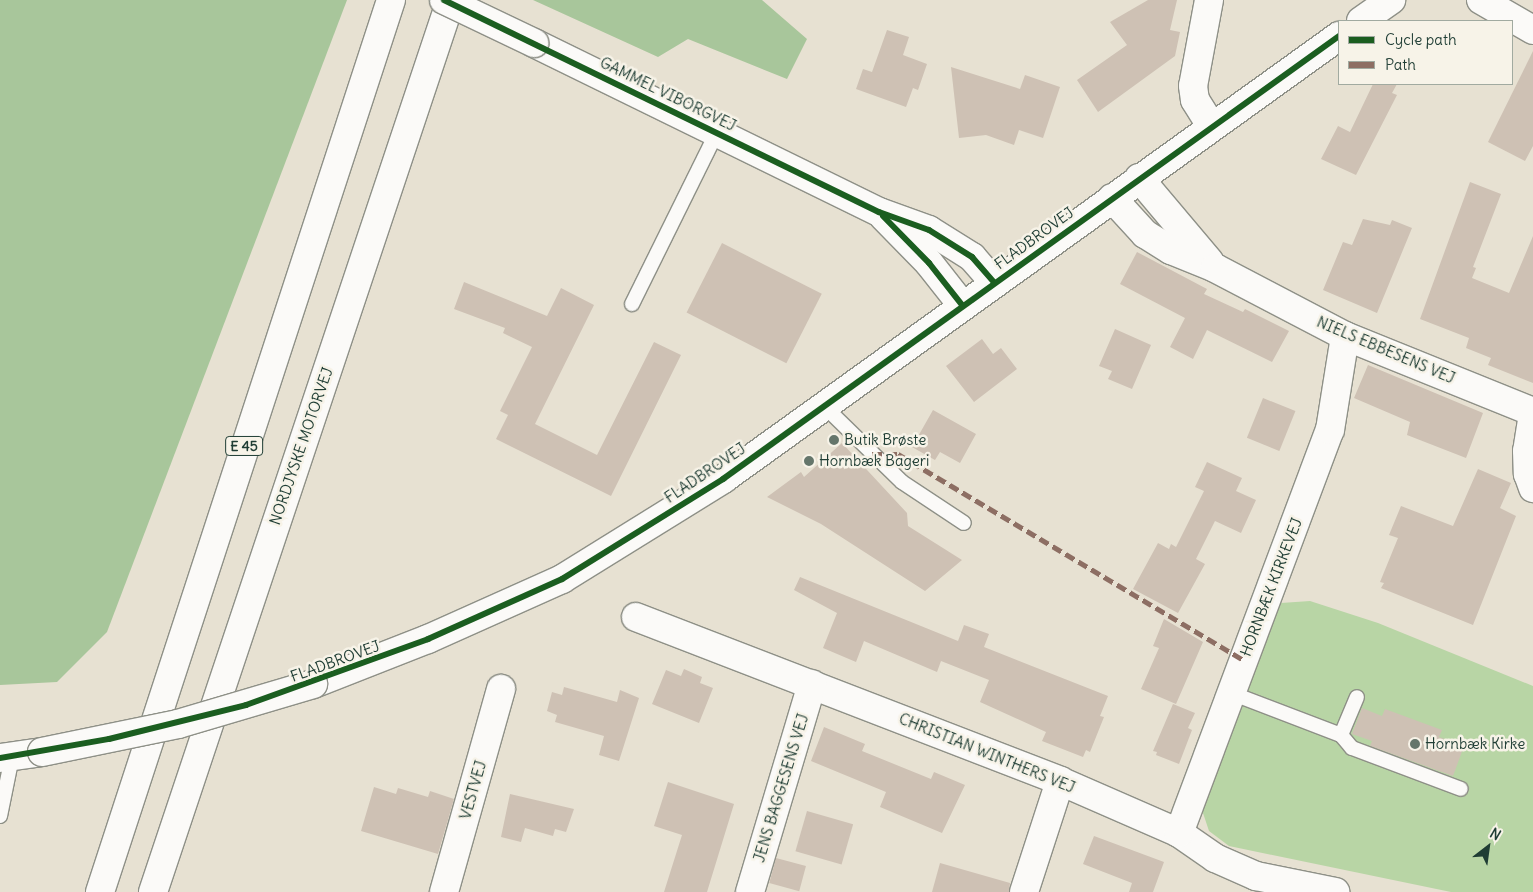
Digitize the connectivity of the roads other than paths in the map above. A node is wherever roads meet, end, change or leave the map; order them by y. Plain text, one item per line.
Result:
1 (392, 0) edge
2 (444, 0) edge
3 (453, 0) edge
4 (1209, 0) edge
5 (1391, 0) edge
6 (1481, 0) edge
7 (1362, 20) edge
8 (1533, 30) edge
9 (1338, 37) edge
10 (1211, 126) junction
11 (717, 132) junction
12 (1139, 178) junction
13 (1112, 198) junction
14 (879, 212) junction
15 (1215, 268) junction
16 (994, 282) junction
17 (632, 304) dead end
18 (962, 305) junction
19 (1346, 336) junction
20 (823, 405) junction
21 (1533, 413) edge
22 (1533, 488) edge
23 (964, 522) dead end
24 (636, 617) dead end
25 (812, 684) junction
26 (501, 689) dead end
27 (1232, 693) junction
28 (1357, 697) dead end
29 (1341, 735) junction
30 (6, 757) edge
31 (1060, 782) junction
32 (1461, 789) dead end
33 (0, 816) edge
34 (1179, 833) junction
35 (100, 892) edge
36 (153, 892) edge
37 (444, 892) edge
38 (750, 892) edge
39 (1024, 892) edge
40 (1335, 892) edge

1 - 35 main road, E 45
2 - 11 main road, GAMMEL VIBORGVEJ, bridge
3 - 36 main road, NORDJYSKE MOTORVEJ
4 - 10 main road
5 - 7 main road
6 - 8 main road
9 - 10 main road, FLADBROVEJ
10 - 12 main road, FLADBROVEJ
11 - 14 main road, GAMMEL VIBORGVEJ
11 - 17 lane
12 - 13 main road, FLADBROVEJ
12 - 15 main road, NIELS EBBESENS VEJ
13 - 15 main road, NIELS EBBESENS VEJ
13 - 16 main road, FLADBROVEJ
14 - 16 main road, GAMMEL VIBORGVEJ
14 - 18 main road, GAMMEL VIBORGVEJ
15 - 19 main road, NIELS EBBESENS VEJ
16 - 18 main road, FLADBROVEJ
18 - 20 main road, FLADBROVEJ
19 - 21 main road, NIELS EBBESENS VEJ
19 - 27 main road, HORNBÆK KIRKEVEJ
20 - 23 lane
20 - 30 main road, FLADBROVEJ, bridge
21 - 22 main road
24 - 25 main road, CHRISTIAN WINTHERS VEJ
25 - 31 main road, CHRISTIAN WINTHERS VEJ
25 - 38 main road, JENS BAGGESENS VEJ
26 - 37 main road, VESTVEJ
27 - 29 lane
27 - 34 main road, HORNBÆK KIRKEVEJ
28 - 29 lane
29 - 32 lane
30 - 33 lane
31 - 34 main road, CHRISTIAN WINTHERS VEJ
31 - 39 main road
34 - 40 main road, CHRISTIAN WINTHERS VEJ

